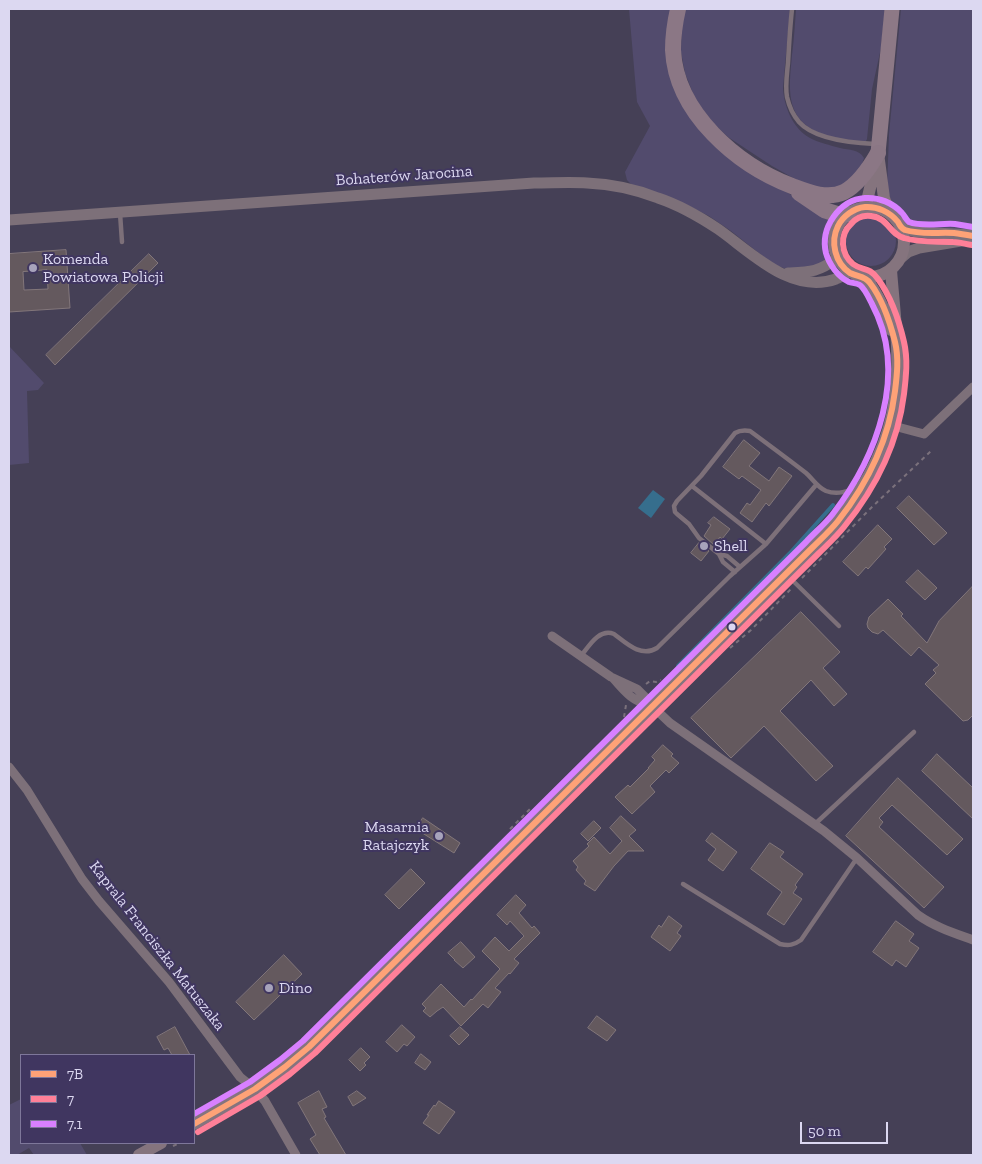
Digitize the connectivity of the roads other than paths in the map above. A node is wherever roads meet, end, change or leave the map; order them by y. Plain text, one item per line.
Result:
1 (678, 9) edge
2 (792, 9) edge
3 (892, 9) edge
4 (879, 148) junction
5 (785, 183) junction
6 (864, 207) junction
7 (120, 213) junction
8 (848, 214) junction
9 (890, 214) junction
10 (9, 220) edge
11 (901, 228) junction
12 (973, 237) edge
13 (122, 242) dead end
14 (837, 258) junction
15 (901, 258) junction
16 (891, 270) junction
17 (850, 272) junction
18 (779, 273) junction
19 (865, 278) junction
20 (896, 344) junction
21 (973, 387) edge
22 (890, 425) junction
23 (868, 478) junction
24 (816, 485) junction
25 (692, 486) junction
26 (766, 544) junction
27 (719, 554) junction
28 (740, 567) junction
29 (735, 572) junction
30 (786, 574) junction
31 (840, 626) dead end
32 (552, 636) dead end
33 (581, 656) junction
34 (652, 706) junction
35 (914, 732) dead end
36 (9, 767) edge
37 (815, 824) junction
38 (857, 858) junction
39 (683, 884) dead end
40 (973, 940) edge
41 (255, 1089) junction
42 (195, 1123) edge
43 (159, 1144) edge
44 (139, 1155) edge
45 (296, 1155) edge

1 - 5 highway
2 - 4 lane
3 - 4 highway
4 - 5 highway
4 - 6 main road
4 - 9 main road
5 - 8 highway
6 - 8 main road
6 - 9 main road
7 - 10 street, Bohaterów Jarocina
7 - 13 lane
7 - 18 street, Bohaterów Jarocina
8 - 14 main road
9 - 11 main road
11 - 12 street
11 - 15 main road
12 - 15 street
14 - 17 main road
14 - 18 street
15 - 16 main road
16 - 19 main road
16 - 20 main road
17 - 18 street, Bohaterów Jarocina
17 - 19 main road
19 - 20 main road
20 - 22 main road
21 - 22 street
22 - 23 main road
23 - 24 lane
23 - 30 main road
24 - 25 lane
24 - 26 lane
25 - 26 lane
25 - 27 lane
26 - 28 lane
27 - 28 lane
27 - 29 lane
28 - 29 lane
29 - 33 lane
30 - 31 lane
30 - 34 main road
32 - 33 street
33 - 34 street
34 - 37 street
34 - 41 main road
35 - 37 lane
36 - 41 street, Kaprala Franciszka Matuszaka
37 - 38 street
38 - 39 lane
38 - 40 street
41 - 42 main road
41 - 45 street, Kaprala Franciszka Matuszaka
43 - 44 main road

